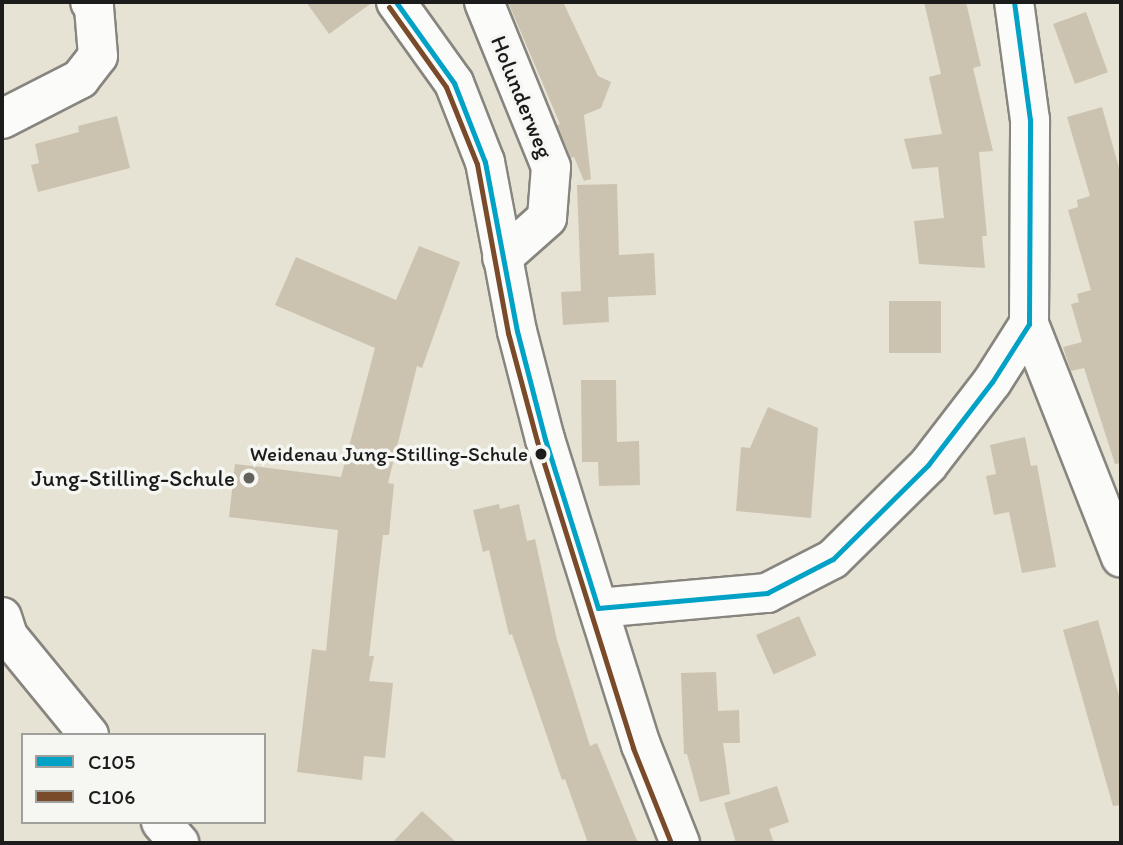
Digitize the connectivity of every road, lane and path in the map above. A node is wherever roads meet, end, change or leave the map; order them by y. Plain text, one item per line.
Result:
1 (90, 2) edge
2 (396, 2) edge
3 (484, 2) edge
4 (1014, 2) edge
5 (2, 119) edge
6 (502, 258) junction
7 (1029, 324) junction
8 (1121, 558) edge
9 (598, 608) junction
10 (2, 617) edge
11 (87, 733) edge
12 (163, 824) edge
13 (179, 843) edge
14 (680, 843) edge

1 - 5 street
2 - 6 street
3 - 6 street, Holunderweg
4 - 7 street
6 - 9 street
7 - 8 street
7 - 9 street
9 - 14 street
10 - 11 street
12 - 13 street

